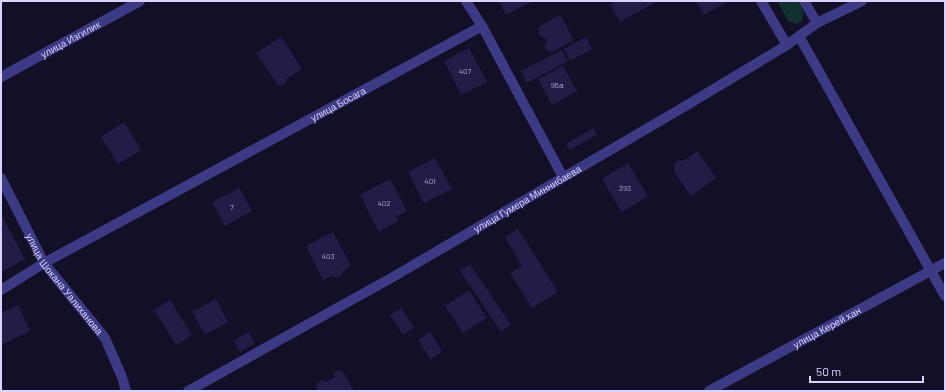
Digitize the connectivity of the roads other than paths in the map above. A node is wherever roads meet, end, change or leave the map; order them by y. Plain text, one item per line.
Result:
1 (140, 1) edge
2 (466, 1) edge
3 (761, 1) edge
4 (804, 1) edge
5 (862, 1) edge
6 (817, 23) junction
7 (482, 26) junction
8 (799, 36) junction
9 (787, 45) junction
10 (1, 77) edge
11 (563, 176) junction
12 (1, 178) edge
13 (44, 263) junction
14 (945, 263) edge
15 (931, 271) junction
16 (1, 290) edge
17 (945, 296) edge
18 (126, 391) edge
19 (188, 391) edge
20 (709, 391) edge

1 - 10 street, улица Изгилик
2 - 7 street
3 - 9 street
4 - 6 street
5 - 6 street, улица Гумера Миннибаева
6 - 8 street, улица Гумера Миннибаева
7 - 11 street
7 - 13 street, улица Босага
8 - 9 street, улица Гумера Миннибаева
8 - 15 street
9 - 11 street, улица Гумера Миннибаева
11 - 19 street, улица Гумера Миннибаева
12 - 13 street, улица Шокана Уалиханова
13 - 16 street, улица Босага
13 - 18 street, улица Шокана Уалиханова
14 - 15 street, улица Керей хан
15 - 17 street
15 - 20 street, улица Керей хан

